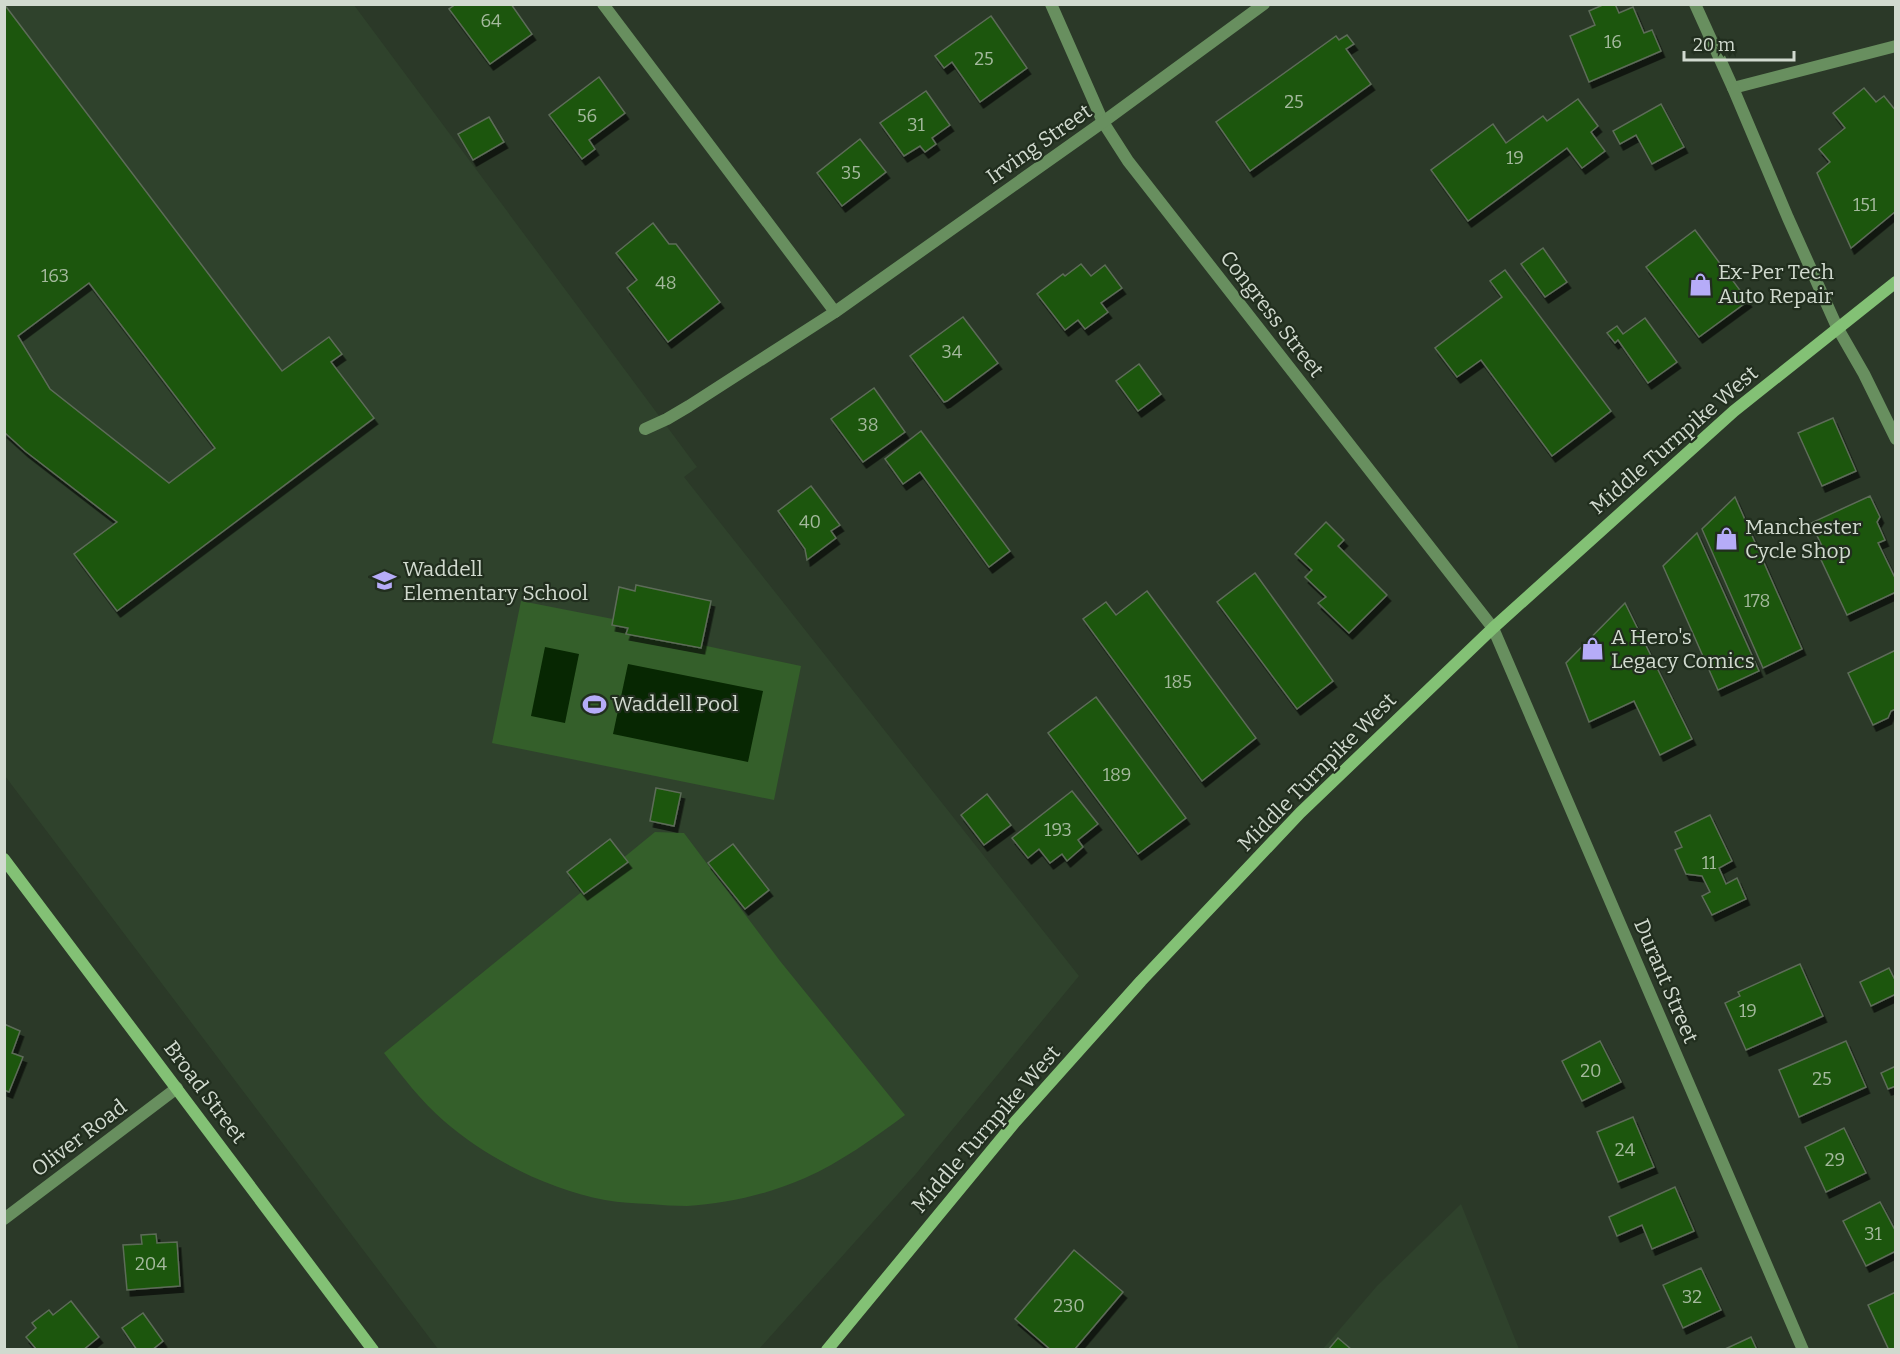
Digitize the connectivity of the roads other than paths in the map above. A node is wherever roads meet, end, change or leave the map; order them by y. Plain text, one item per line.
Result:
1 (603, 4) edge
2 (1051, 4) edge
3 (1264, 4) edge
4 (1695, 4) edge
5 (1896, 46) edge
6 (1733, 88) junction
7 (1103, 122) junction
8 (1896, 282) edge
9 (835, 312) junction
10 (1838, 327) junction
11 (645, 429) dead end
12 (1896, 440) edge
13 (1493, 628) junction
14 (4, 859) edge
15 (177, 1088) junction
16 (4, 1219) edge
17 (373, 1350) edge
18 (827, 1350) edge
19 (1803, 1350) edge

1 - 9 street
2 - 7 street, Congress Street
3 - 7 street, Irving Street
4 - 6 street
5 - 6 street
6 - 10 street
7 - 9 street, Irving Street
7 - 13 street, Congress Street
8 - 10 main road, Middle Turnpike West
9 - 11 street, Irving Street
10 - 12 street
10 - 13 main road, Middle Turnpike West
13 - 18 main road, Middle Turnpike West
13 - 19 street, Durant Street
14 - 15 main road, Broad Street
15 - 16 street, Oliver Road
15 - 17 main road, Broad Street

